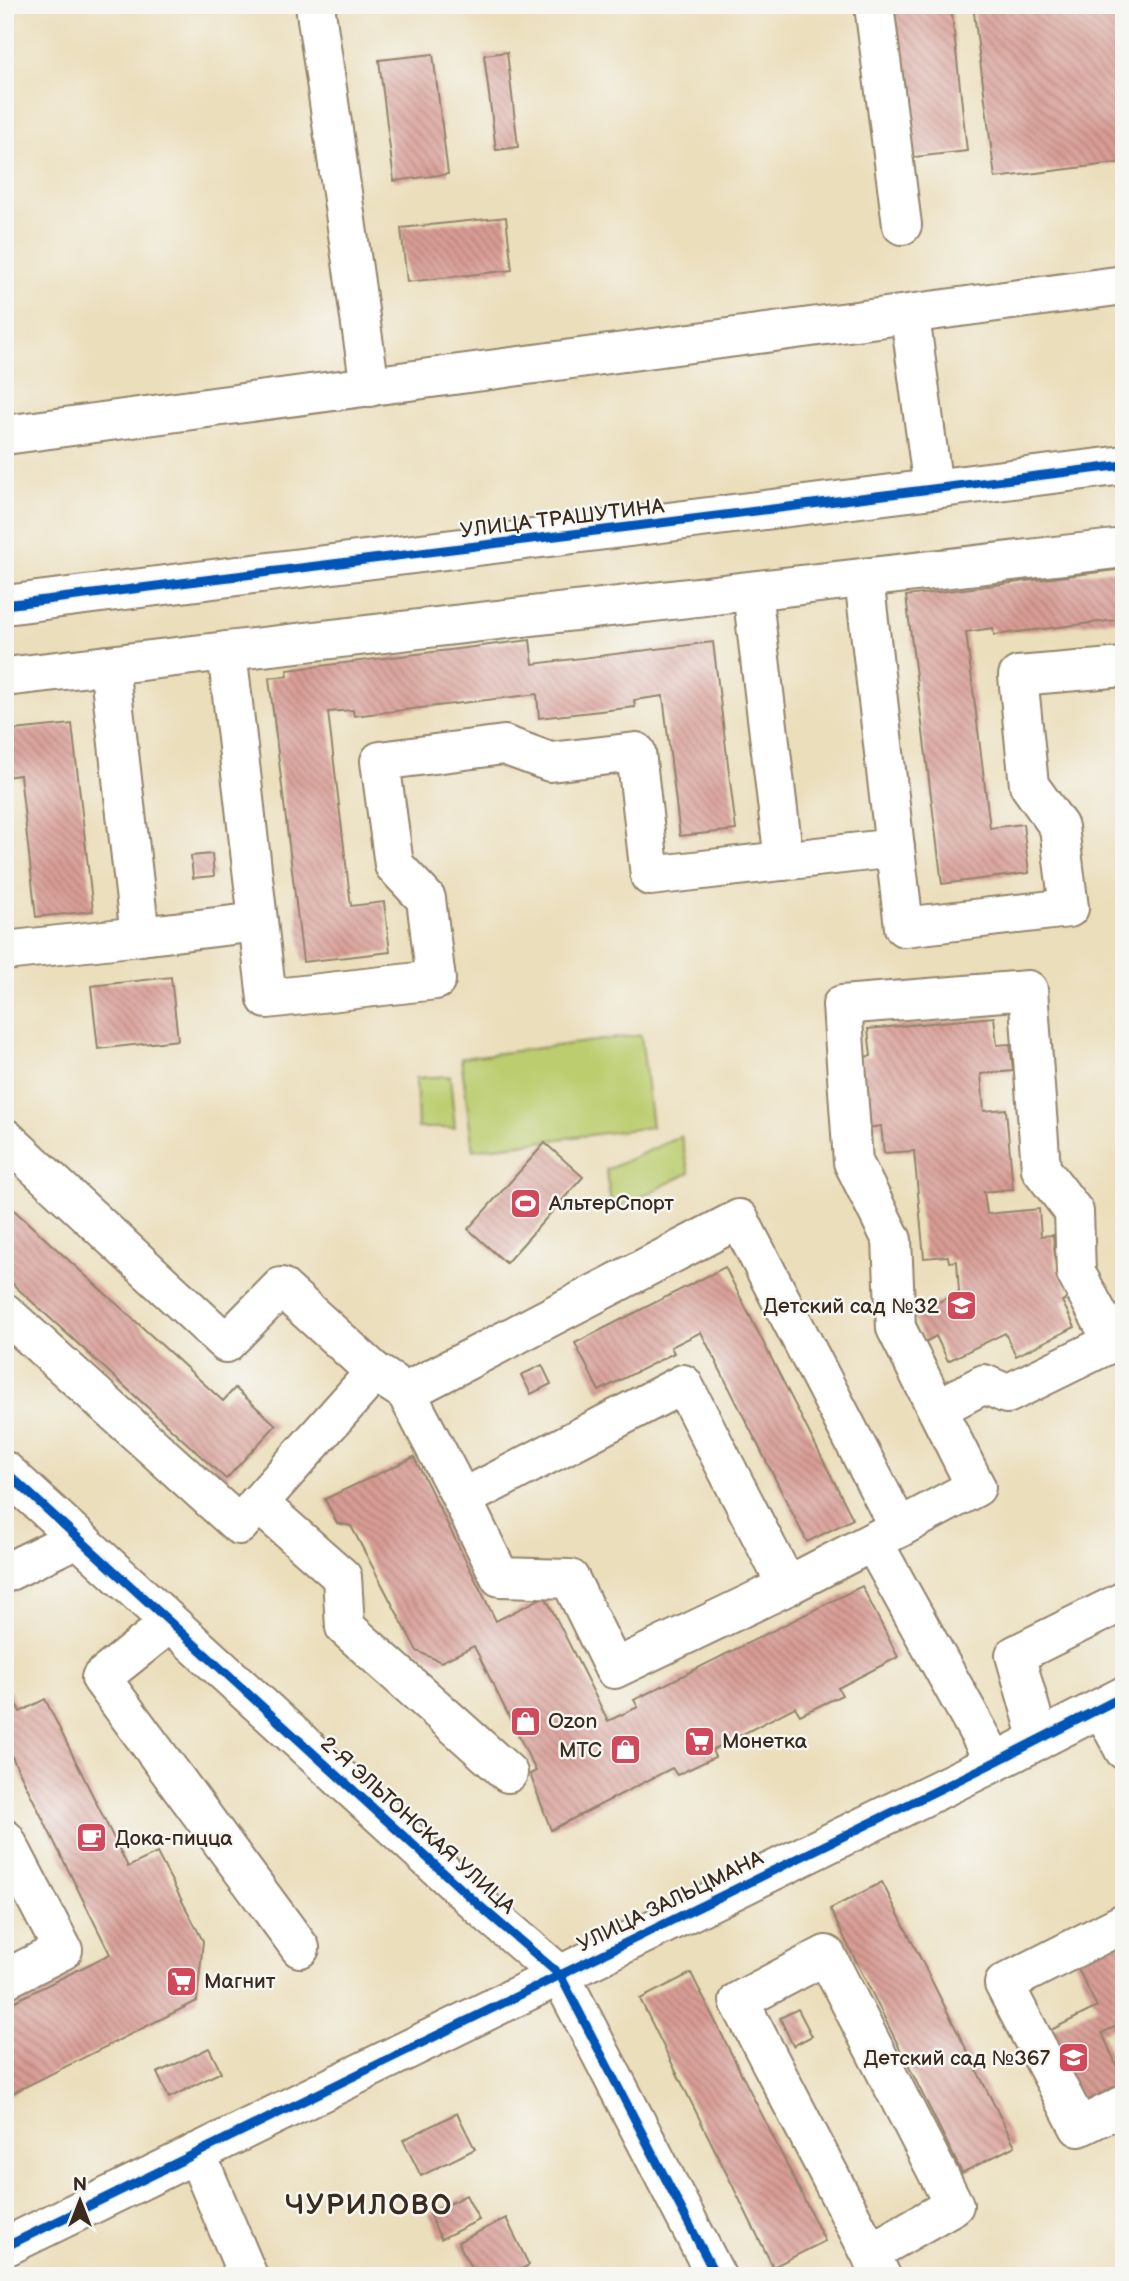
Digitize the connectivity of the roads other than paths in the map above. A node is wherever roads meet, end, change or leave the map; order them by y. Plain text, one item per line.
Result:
1 (315, 5) edge
2 (874, 5) edge
3 (902, 225) dead end
4 (1124, 285) edge
5 (910, 316) junction
6 (370, 387) junction
7 (5, 435) edge
8 (1124, 466) edge
9 (933, 489) junction
10 (1124, 548) edge
11 (864, 578) junction
12 (752, 591) junction
13 (5, 605) edge
14 (227, 652) junction
15 (109, 665) junction
16 (1124, 667) edge
17 (5, 677) edge
18 (895, 848) junction
19 (783, 861) junction
20 (258, 922) junction
21 (140, 936) junction
22 (5, 951) edge
23 (5, 1138) edge
24 (5, 1313) edge
25 (391, 1382) junction
26 (937, 1409) junction
27 (5, 1471) edge
28 (462, 1499) junction
29 (258, 1503) junction
30 (886, 1535) junction
31 (77, 1538) junction
32 (5, 1573) edge
33 (787, 1586) junction
34 (1124, 1601) edge
35 (170, 1623) junction
36 (1113, 1702) edge
37 (1039, 1740) junction
38 (1124, 1750) edge
39 (995, 1762) junction
40 (508, 1773) dead end
41 (5, 1839) edge
42 (1124, 1923) edge
43 (300, 1948) dead end
44 (560, 1975) junction
45 (5, 1979) edge
46 (1124, 2105) edge
47 (196, 2153) junction
48 (5, 2248) edge
49 (876, 2264) edge
50 (248, 2276) edge
51 (716, 2276) edge

1 - 6 street
2 - 3 street
4 - 5 street
5 - 6 street
5 - 9 street
6 - 7 street
8 - 9 street, УЛИЦА ТРАШУТИНА
9 - 13 street, УЛИЦА ТРАШУТИНА
10 - 11 street
11 - 12 street
11 - 18 street
12 - 14 street
12 - 19 street
14 - 15 street
14 - 20 street
15 - 17 street
15 - 21 street
16 - 18 street
18 - 19 street
19 - 20 street
20 - 21 street
21 - 22 street
23 - 25 street
24 - 29 street
25 - 28 street
25 - 29 street
25 - 30 street
26 - 26 street
26 - 30 street
27 - 31 street, 2-Я ЭЛЬТОНСКАЯ УЛИЦА
28 - 33 street
28 - 33 street
29 - 40 street
30 - 33 street
30 - 39 street
31 - 32 street
31 - 35 street, 2-Я ЭЛЬТОНСКАЯ УЛИЦА
34 - 37 street
35 - 43 street
35 - 44 street, 2-Я ЭЛЬТОНСКАЯ УЛИЦА
36 - 37 street, УЛИЦА ЗАЛЬЦМАНА
36 - 38 street
37 - 39 street, УЛИЦА ЗАЛЬЦМАНА
39 - 44 street, УЛИЦА ЗАЛЬЦМАНА
41 - 45 street
42 - 46 street
44 - 47 street, УЛИЦА ЗАЛЬЦМАНА
44 - 51 street, 2-Я ЭЛЬТОНСКАЯ УЛИЦА
47 - 48 street, УЛИЦА ЗАЛЬЦМАНА
47 - 50 street
49 - 49 street

